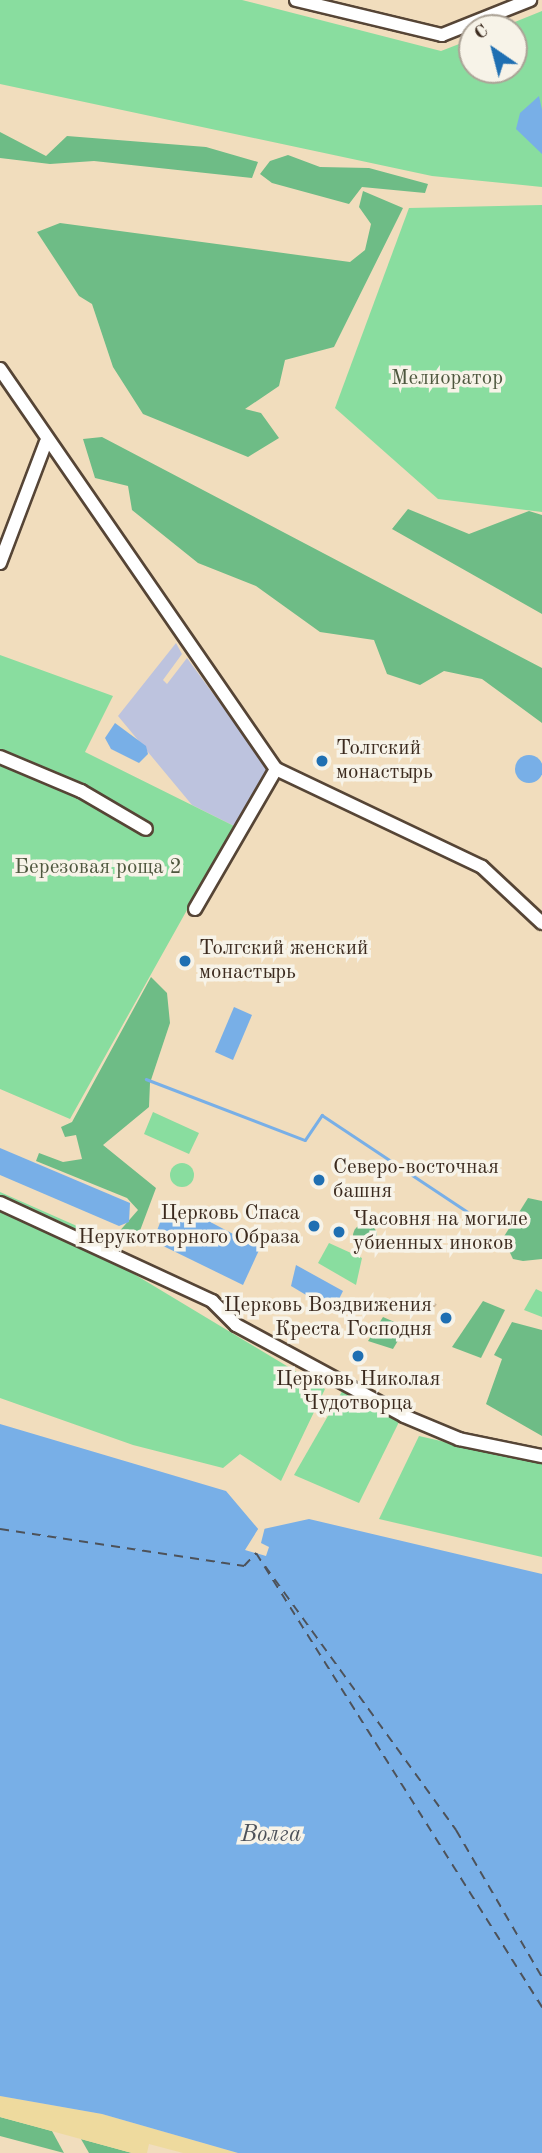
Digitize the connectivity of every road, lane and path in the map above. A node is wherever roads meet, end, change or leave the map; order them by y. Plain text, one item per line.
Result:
1 (296, 0) edge
2 (530, 0) edge
3 (0, 369) edge
4 (46, 442) junction
5 (0, 563) edge
6 (0, 757) edge
7 (276, 769) junction
8 (146, 830) dead end
9 (195, 909) dead end
10 (542, 923) edge
11 (0, 1203) edge
12 (542, 1456) edge

1 - 2 street
3 - 4 street
4 - 5 street
4 - 7 street
6 - 8 street
7 - 9 street
7 - 10 street
11 - 12 street

